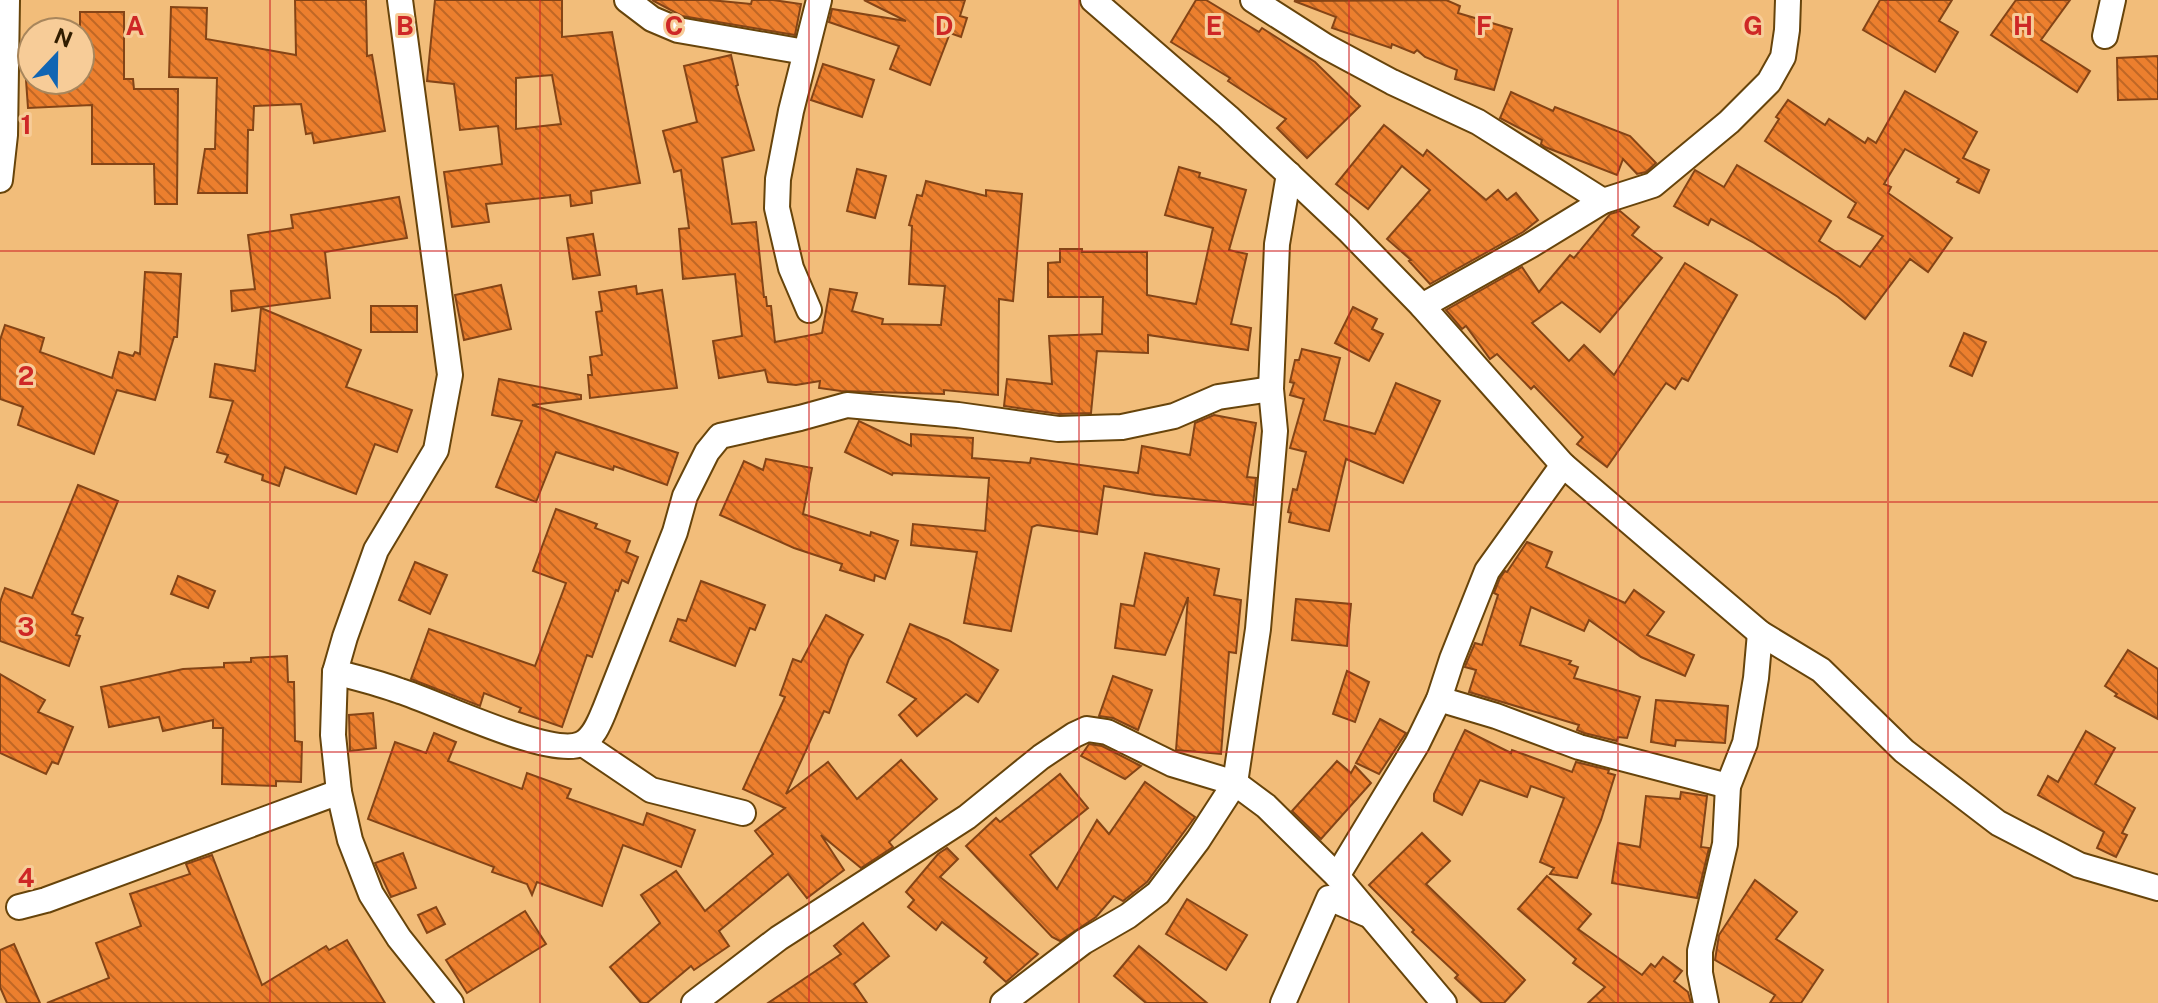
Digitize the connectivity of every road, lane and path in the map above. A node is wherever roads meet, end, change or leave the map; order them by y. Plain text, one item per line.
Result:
1 (7, 0) edge
2 (400, 0) edge
3 (627, 0) edge
4 (819, 0) edge
5 (1253, 0) edge
6 (1788, 0) edge
7 (2113, 0) edge
8 (1095, 1) edge
9 (2105, 36) dead end
10 (805, 52) junction
11 (1289, 174) junction
12 (0, 180) edge
13 (1603, 201) junction
14 (1422, 306) junction
15 (809, 310) dead end
16 (1271, 389) junction
17 (1563, 465) junction
18 (1760, 633) junction
19 (335, 672) junction
20 (1439, 699) junction
21 (583, 744) junction
22 (1235, 783) junction
23 (1728, 786) junction
24 (339, 792) junction
25 (743, 813) dead end
26 (1337, 876) junction
27 (2158, 888) edge
28 (19, 907) dead end
29 (1372, 917) junction
30 (451, 1003) edge
31 (694, 1003) edge
32 (1003, 1003) edge
33 (1283, 1003) edge
34 (1444, 1003) edge
35 (1706, 1003) edge

1 - 12 street
2 - 19 street
3 - 10 street
4 - 10 street
5 - 13 street
6 - 13 street
7 - 9 street
8 - 11 street
10 - 15 street
11 - 14 street
11 - 16 street
13 - 14 street
14 - 17 street
16 - 21 street
16 - 22 street
17 - 18 street
17 - 20 street
18 - 23 street
18 - 27 street
19 - 21 street
19 - 24 street
20 - 23 street
20 - 26 street
21 - 25 street
22 - 26 street
22 - 31 street
22 - 32 street
23 - 35 street
24 - 28 street
24 - 30 street
26 - 29 street
29 - 33 street
29 - 34 street

